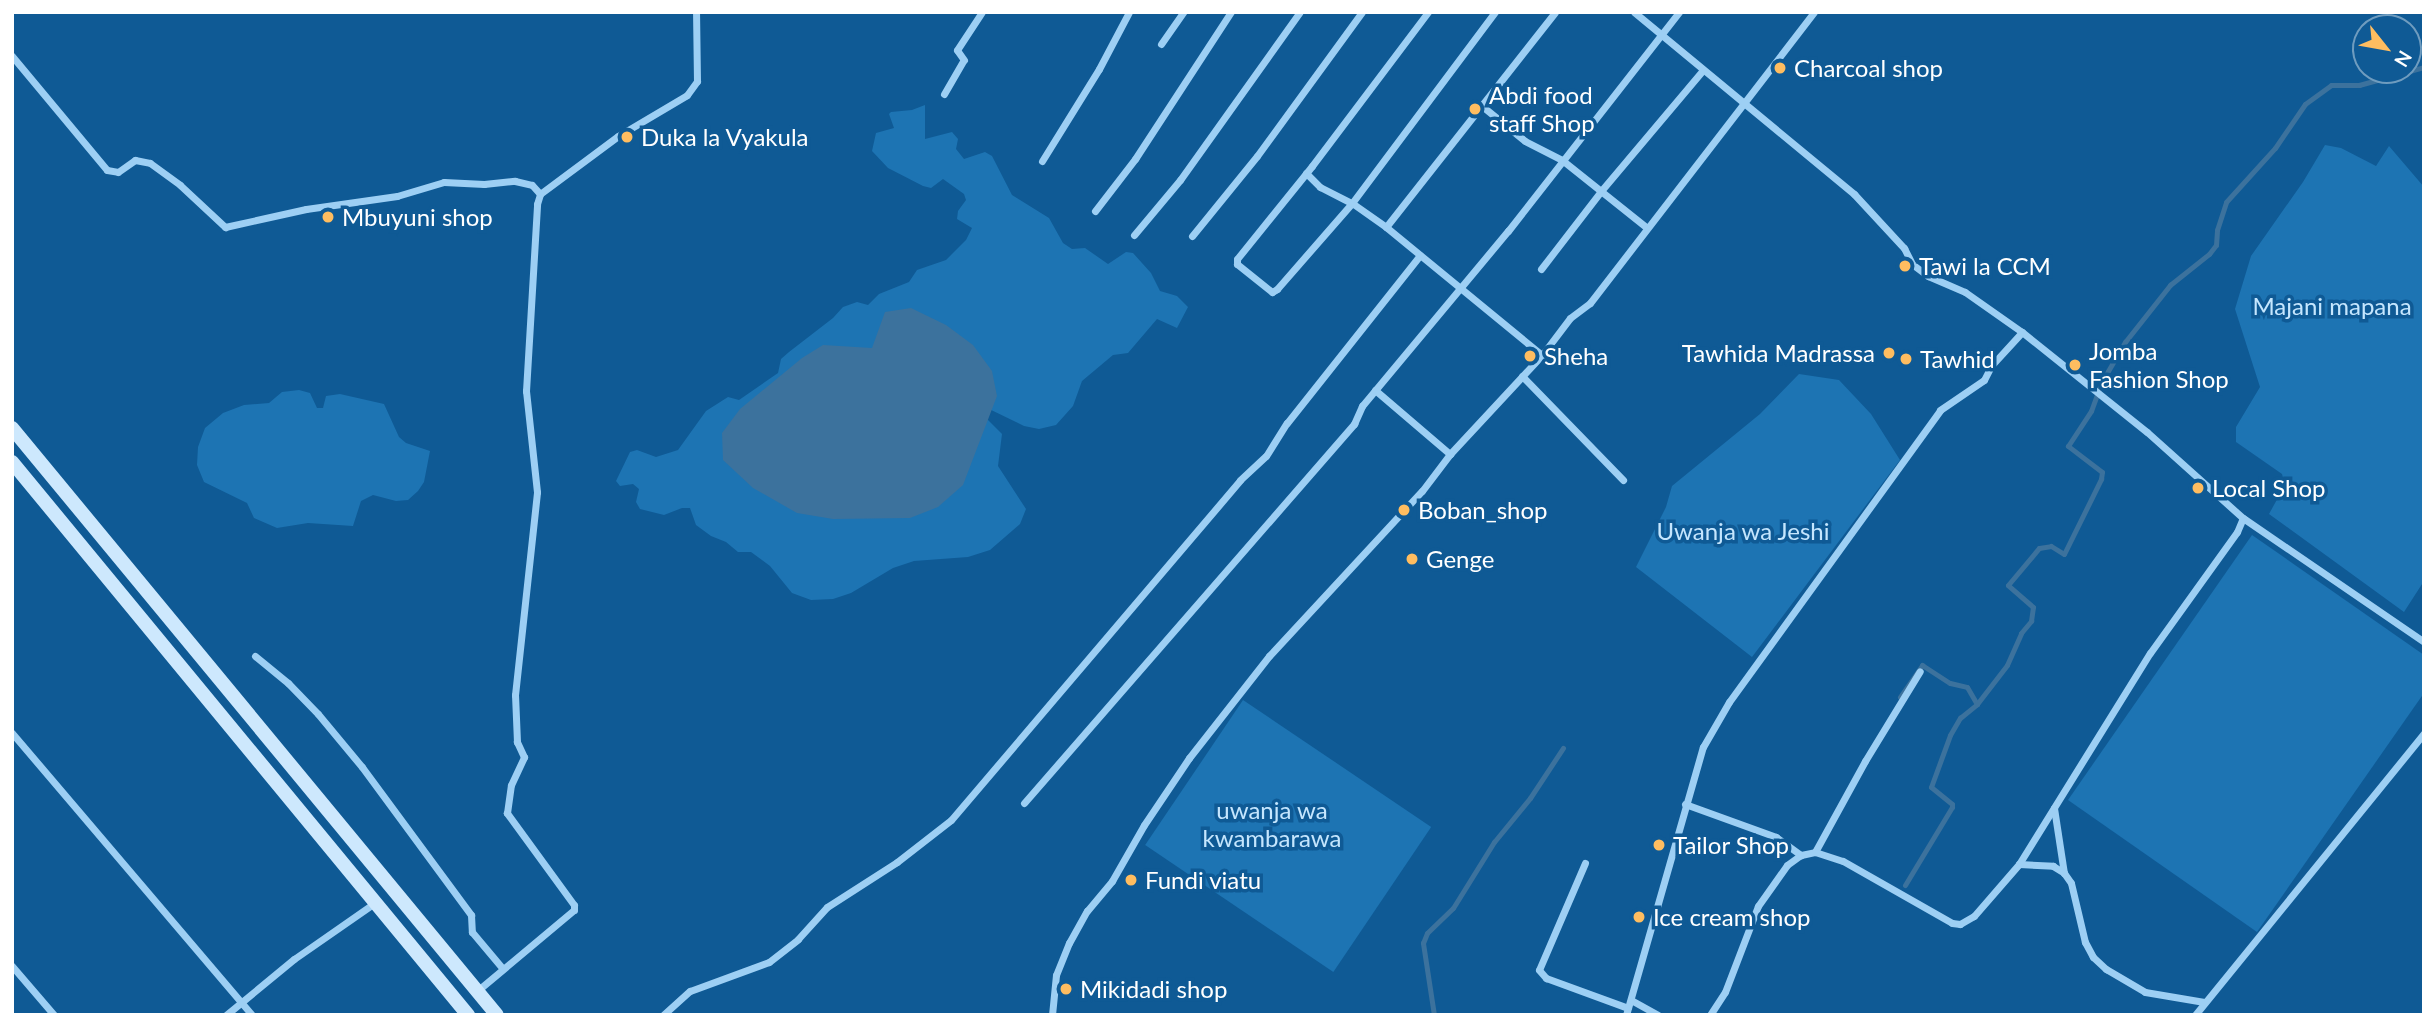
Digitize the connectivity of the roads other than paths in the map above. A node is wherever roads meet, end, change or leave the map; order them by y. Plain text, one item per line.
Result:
1 (696, 12) edge
2 (982, 12) edge
3 (1129, 12) edge
4 (1182, 12) edge
5 (1231, 12) edge
6 (1300, 12) edge
7 (1362, 12) edge
8 (1427, 12) edge
9 (1495, 12) edge
10 (1555, 12) edge
11 (1634, 12) edge
12 (1679, 12) edge
13 (1814, 12) edge
14 (1661, 35) junction
15 (1161, 44) dead end
16 (12, 56) edge
17 (1703, 70) junction
18 (944, 94) dead end
19 (1744, 104) junction
20 (1482, 106) junction
21 (1562, 160) junction
22 (1042, 161) dead end
23 (1306, 173) junction
24 (1601, 191) junction
25 (540, 194) junction
26 (1353, 203) junction
27 (1094, 211) dead end
28 (1385, 227) junction
29 (1646, 227) junction
30 (1134, 235) dead end
31 (1192, 236) dead end
32 (1420, 255) junction
33 (1541, 269) dead end
34 (1460, 288) junction
35 (2022, 332) junction
36 (1542, 355) junction
37 (1522, 376) junction
38 (1375, 390) junction
39 (12, 428) edge
40 (1450, 454) junction
41 (12, 462) edge
42 (1623, 480) dead end
43 (2243, 518) junction
44 (2424, 642) edge
45 (255, 656) dead end
46 (1920, 671) dead end
47 (12, 733) edge
48 (2424, 733) edge
49 (1024, 803) dead end
50 (1685, 804) junction
51 (2054, 807) junction
52 (1815, 852) junction
53 (1801, 855) junction
54 (1585, 863) dead end
55 (2019, 864) junction
56 (2064, 873) junction
57 (376, 901) junction
58 (12, 966) edge
59 (503, 969) junction
60 (477, 991) junction
61 (1631, 1000) junction
62 (2204, 1002) junction
63 (242, 1003) junction
64 (1627, 1012) edge
65 (54, 1015) edge
66 (226, 1015) edge
67 (252, 1015) edge
68 (468, 1015) edge
69 (497, 1015) edge
70 (663, 1015) edge
71 (1052, 1015) edge
72 (1658, 1015) edge
73 (1710, 1015) edge
74 (2195, 1015) edge

1 - 25 street
2 - 18 street
3 - 22 street
4 - 15 street
5 - 27 street
6 - 30 street
7 - 31 street
8 - 23 street
9 - 26 street
10 - 20 street
11 - 14 street
12 - 14 street
13 - 19 street
14 - 17 street
14 - 21 street
16 - 25 street
17 - 19 street
17 - 24 street
19 - 29 street
19 - 35 street
20 - 21 street
20 - 28 street
21 - 24 street
21 - 34 street
23 - 26 street
23 - 26 street
24 - 29 street
24 - 33 street
25 - 59 street
26 - 28 street
28 - 32 street
29 - 36 street
32 - 34 street
32 - 70 street
34 - 36 street
34 - 38 street
35 - 43 street
35 - 50 street
36 - 37 street
37 - 40 street
37 - 42 street
38 - 40 street
38 - 49 street
39 - 60 main road
40 - 71 street
41 - 57 main road
43 - 44 street
43 - 51 street
45 - 59 street
46 - 52 street
47 - 63 street
48 - 62 street
50 - 53 street
50 - 61 street
51 - 55 street
51 - 56 street
52 - 53 street
52 - 55 street
53 - 73 street
54 - 64 street
55 - 56 street
56 - 62 street
57 - 63 street
57 - 68 main road
58 - 65 street
59 - 60 street
60 - 69 main road
61 - 64 street
61 - 72 street
62 - 74 street
63 - 66 street
63 - 67 street

